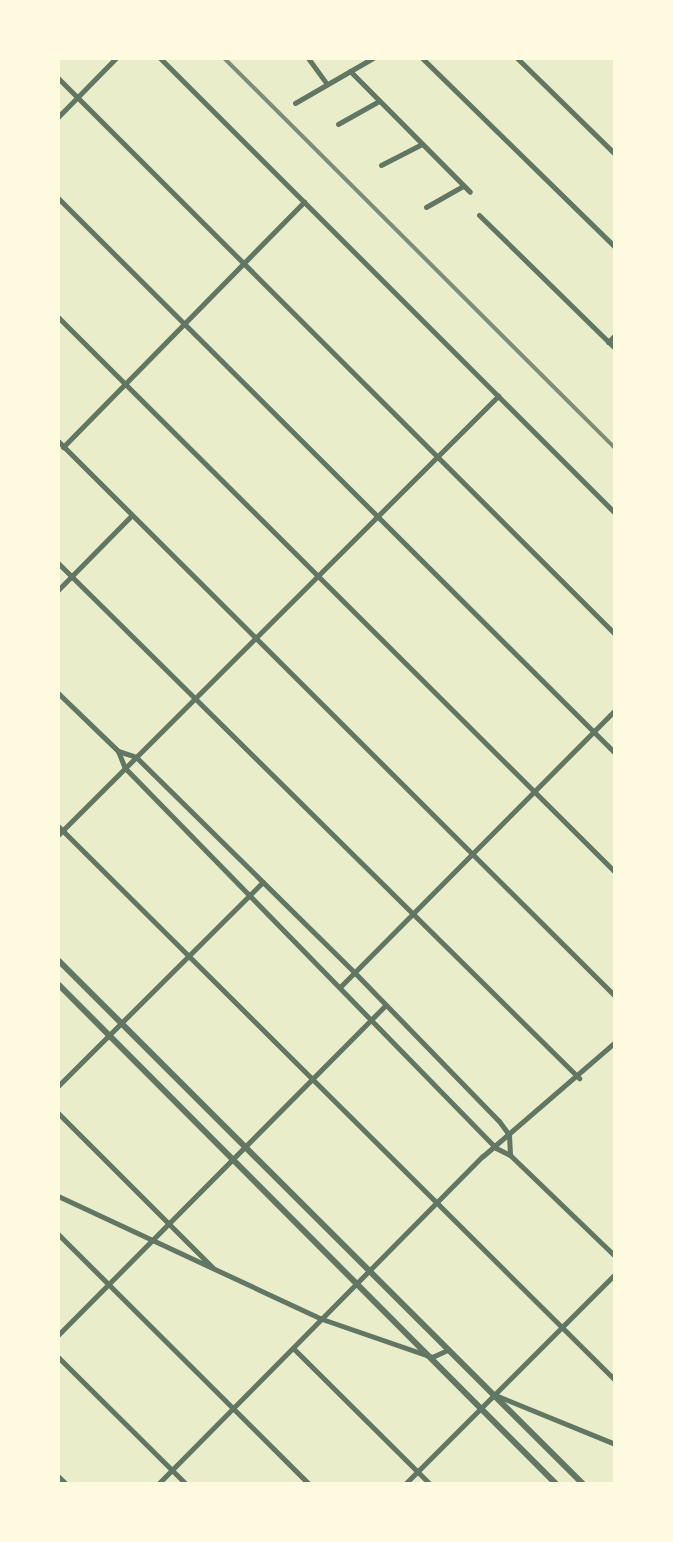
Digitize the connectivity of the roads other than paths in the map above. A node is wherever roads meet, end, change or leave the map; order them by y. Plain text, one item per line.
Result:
1 (116, 58) edge
2 (160, 58) edge
3 (308, 58) edge
4 (373, 58) edge
5 (422, 58) edge
6 (517, 58) edge
7 (350, 71) junction
8 (58, 78) edge
9 (327, 84) junction
10 (77, 97) junction
11 (379, 101) junction
12 (295, 103) dead end
13 (58, 117) edge
14 (338, 124) dead end
15 (422, 144) junction
16 (615, 154) edge
17 (381, 165) dead end
18 (463, 186) junction
19 (470, 192) dead end
20 (58, 198) edge
21 (304, 202) junction
22 (426, 207) dead end
23 (479, 215) dead end
24 (615, 247) edge
25 (244, 264) junction
26 (58, 317) edge
27 (184, 324) junction
28 (615, 335) edge
29 (608, 342) junction
30 (615, 348) edge
31 (125, 384) junction
32 (498, 396) junction
33 (58, 441) edge
34 (63, 447) junction
35 (437, 457) junction
36 (615, 513) edge
37 (132, 515) junction
38 (377, 516) junction
39 (58, 563) edge
40 (72, 576) junction
41 (318, 576) junction
42 (58, 590) edge
43 (615, 634) edge
44 (255, 638) junction
45 (58, 693) edge
46 (195, 698) junction
47 (615, 710) edge
48 (594, 732) junction
49 (118, 751) junction
50 (615, 753) edge
51 (136, 757) junction
52 (125, 768) junction
53 (534, 792) junction
54 (60, 830) edge
55 (471, 854) junction
56 (615, 872) edge
57 (263, 882) junction
58 (249, 894) junction
59 (413, 914) junction
60 (189, 956) junction
61 (58, 960) edge
62 (355, 973) junction
63 (58, 984) edge
64 (340, 987) junction
65 (615, 996) edge
66 (386, 1005) junction
67 (372, 1019) junction
68 (121, 1023) junction
69 (110, 1035) junction
70 (615, 1042) edge
71 (579, 1078) junction
72 (312, 1079) junction
73 (58, 1086) edge
74 (58, 1113) edge
75 (509, 1135) junction
76 (245, 1147) junction
77 (496, 1148) junction
78 (510, 1155) junction
79 (234, 1160) junction
80 (58, 1196) edge
81 (436, 1202) junction
82 (169, 1224) junction
83 (58, 1234) edge
84 (151, 1242) junction
85 (615, 1256) edge
86 (369, 1270) junction
87 (217, 1272) junction
88 (615, 1274) edge
89 (355, 1283) junction
90 (109, 1285) junction
91 (322, 1319) junction
92 (562, 1327) junction
93 (58, 1335) edge
94 (293, 1348) junction
95 (448, 1350) junction
96 (58, 1357) edge
97 (432, 1357) junction
98 (615, 1380) edge
99 (494, 1395) junction
100 (482, 1407) junction
101 (233, 1408) junction
102 (615, 1444) edge
103 (172, 1470) junction
104 (417, 1472) junction
105 (58, 1476) edge
106 (66, 1484) edge
107 (158, 1484) edge
108 (186, 1484) edge
109 (309, 1484) edge
110 (405, 1484) edge
111 (430, 1484) edge
112 (556, 1484) edge
113 (583, 1484) edge

1 - 10 street
2 - 21 street
3 - 9 street
4 - 7 street
5 - 24 street
6 - 16 street
7 - 9 street
7 - 11 street
8 - 10 street
9 - 12 street
10 - 13 street
10 - 25 street
11 - 14 street
11 - 15 street
15 - 17 street
15 - 18 street
18 - 19 street
18 - 22 street
20 - 27 street
21 - 25 street
21 - 32 street
23 - 29 street
25 - 27 street
25 - 35 street
26 - 31 street
27 - 31 street
27 - 38 street
28 - 29 street
29 - 30 street
31 - 34 street
31 - 41 street
32 - 35 street
32 - 36 street
33 - 34 street
34 - 37 street
35 - 38 street
35 - 43 street
37 - 40 street
37 - 44 street
38 - 41 street
38 - 48 street
39 - 40 street
40 - 42 street
40 - 46 street
41 - 44 street
41 - 53 street
44 - 46 street
44 - 55 street
45 - 49 street
46 - 51 street
46 - 59 street
47 - 48 street
48 - 50 street
48 - 53 street
49 - 51 street
49 - 52 street
51 - 52 street
51 - 57 street
52 - 54 street
52 - 58 street
53 - 55 street
53 - 56 street
54 - 60 street
55 - 59 street
55 - 65 street
57 - 58 street
57 - 62 street
58 - 60 street
58 - 64 street
59 - 62 street
59 - 71 street
60 - 68 street
60 - 72 street
61 - 68 street
62 - 64 street
62 - 66 street
63 - 69 street
64 - 67 street
66 - 67 street
66 - 75 street
67 - 72 street
67 - 77 street
68 - 69 street
68 - 76 street
69 - 73 street
69 - 79 street
70 - 71 street
71 - 75 street
72 - 76 street
72 - 81 street
74 - 82 street
75 - 77 street
75 - 78 street
76 - 79 street
76 - 86 street
77 - 78 street
77 - 81 street
78 - 85 street
79 - 82 street
79 - 89 street
80 - 84 street
81 - 86 street
81 - 92 street
82 - 84 street
82 - 87 street
83 - 90 street
84 - 87 street
84 - 90 street
86 - 89 street
86 - 95 street
87 - 91 street
88 - 92 street
89 - 91 street
89 - 97 street
90 - 93 street
90 - 101 street
91 - 94 street
91 - 97 street
92 - 98 street
92 - 99 street
94 - 101 street
94 - 104 street
95 - 97 street
95 - 99 street
96 - 103 street
97 - 100 street
99 - 100 street
99 - 102 street
99 - 113 street
100 - 104 street
100 - 112 street
101 - 103 street
101 - 109 street
103 - 107 street
103 - 108 street
104 - 110 street
104 - 111 street
105 - 106 street

